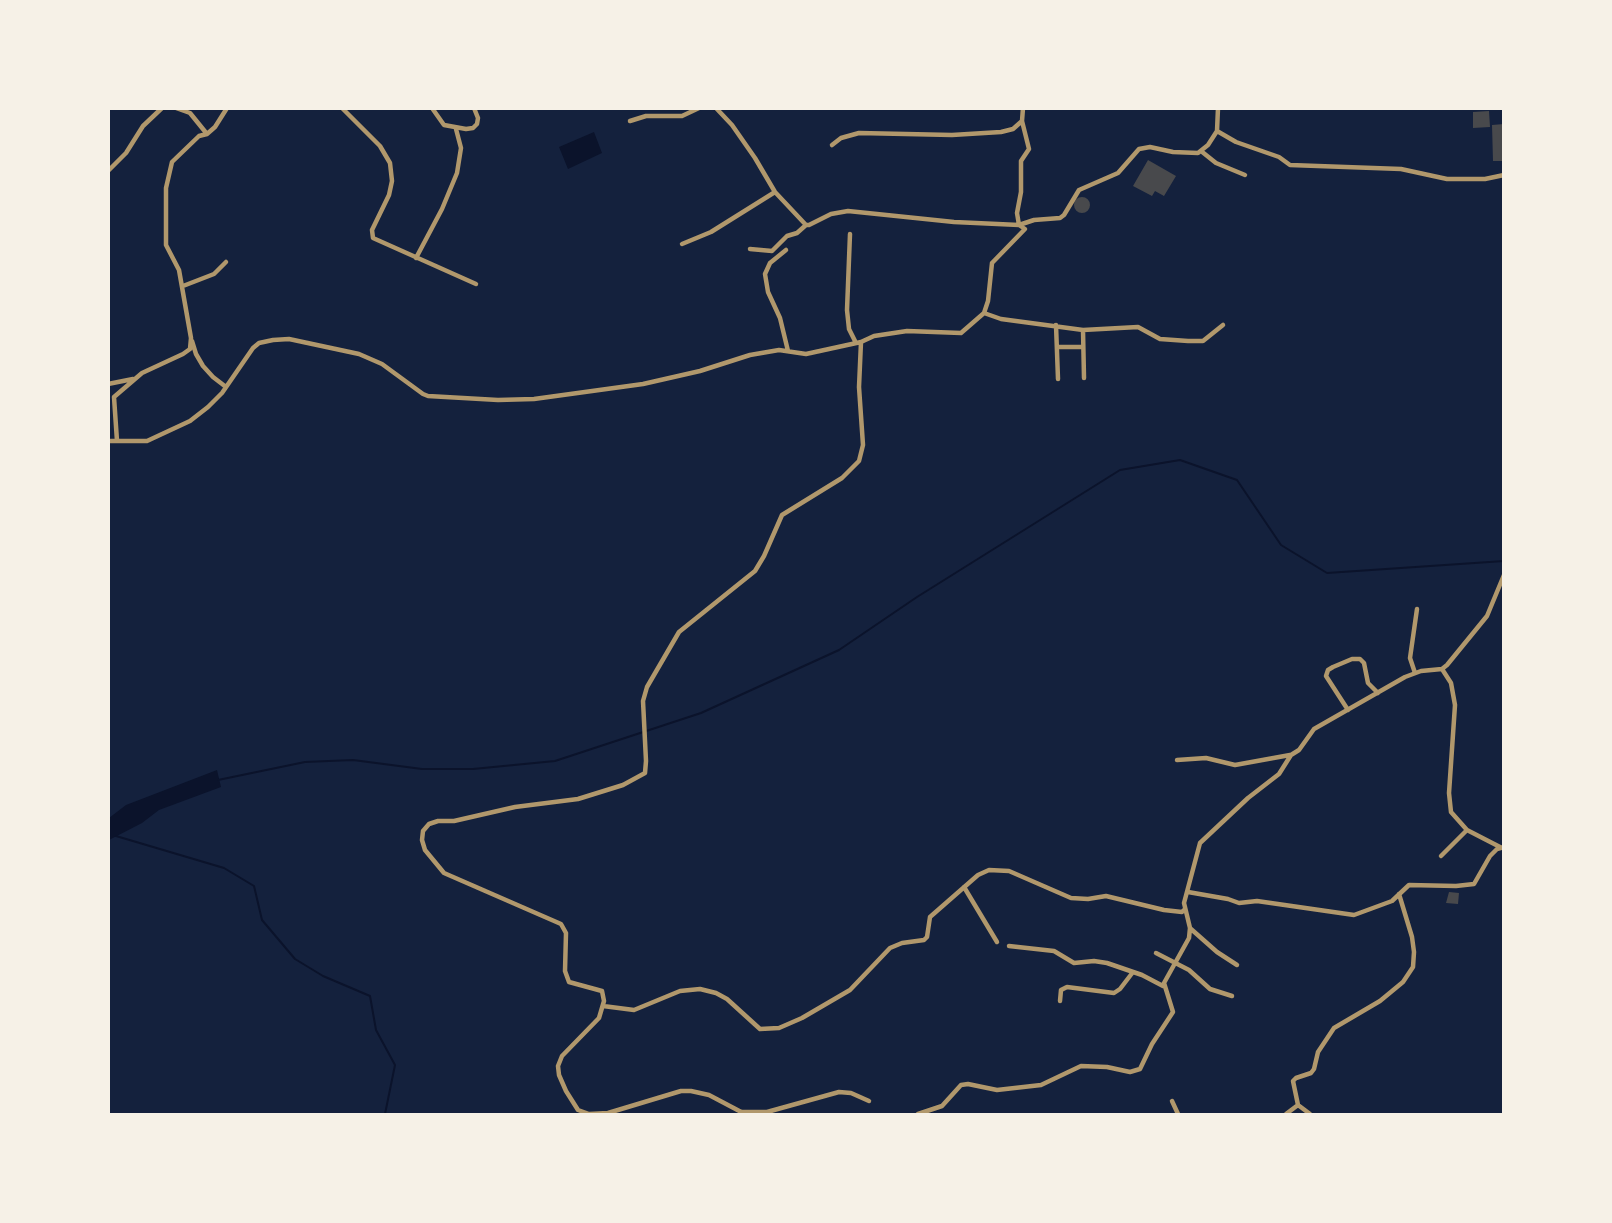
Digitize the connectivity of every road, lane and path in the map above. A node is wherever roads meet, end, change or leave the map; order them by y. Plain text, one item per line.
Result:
1 (162, 108) edge
2 (176, 108) edge
3 (228, 108) edge
4 (342, 108) edge
5 (432, 108) edge
6 (474, 108) edge
7 (699, 108) edge
8 (716, 108) edge
9 (1023, 108) edge
10 (1218, 108) edge
11 (630, 121) dead end
12 (1022, 121) junction
13 (456, 129) junction
14 (1217, 131) junction
15 (207, 134) junction
16 (831, 145) dead end
17 (1201, 151) junction
18 (108, 171) edge
19 (1245, 175) dead end
20 (1503, 175) edge
21 (775, 192) junction
22 (806, 225) junction
23 (1019, 225) junction
24 (850, 234) dead end
25 (682, 244) dead end
26 (750, 249) dead end
27 (786, 250) dead end
28 (416, 258) junction
29 (226, 262) dead end
30 (476, 284) dead end
31 (183, 286) junction
32 (984, 313) junction
33 (1223, 324) dead end
34 (1056, 326) junction
35 (1083, 330) junction
36 (191, 338) junction
37 (858, 343) junction
38 (1057, 347) junction
39 (1082, 347) junction
40 (788, 351) junction
41 (1084, 378) dead end
42 (134, 379) junction
43 (1058, 379) dead end
44 (108, 384) edge
45 (226, 387) junction
46 (108, 441) edge
47 (117, 441) junction
48 (1503, 575) edge
49 (1417, 609) dead end
50 (1442, 669) junction
51 (1415, 673) junction
52 (1378, 693) junction
53 (1348, 710) junction
54 (1291, 755) junction
55 (1177, 760) dead end
56 (1467, 830) junction
57 (1502, 847) edge
58 (1441, 856) dead end
59 (964, 887) junction
60 (1188, 892) junction
61 (1399, 894) junction
62 (1185, 909) junction
63 (1190, 928) junction
64 (997, 942) dead end
65 (1009, 946) dead end
66 (1156, 953) dead end
67 (1175, 964) junction
68 (1237, 965) dead end
69 (1133, 972) junction
70 (1163, 987) junction
71 (1231, 996) dead end
72 (1060, 1001) dead end
73 (603, 1006) junction
74 (869, 1101) dead end
75 (1172, 1101) dead end
76 (1298, 1105) junction
77 (743, 1113) edge
78 (768, 1113) edge
79 (918, 1115) edge
80 (1178, 1115) edge
81 (1286, 1115) edge
82 (1310, 1115) edge

1 - 18 street
2 - 15 street
3 - 15 street
4 - 28 street
5 - 13 street
6 - 13 street
7 - 11 street
8 - 21 street
9 - 12 street
10 - 14 street
12 - 16 street
12 - 23 street
13 - 28 street
14 - 17 street
14 - 20 street
15 - 31 street
17 - 19 street
17 - 23 street
21 - 22 street
21 - 25 street
22 - 23 street
22 - 26 street
23 - 32 street
24 - 37 street
27 - 40 street
28 - 30 street
29 - 31 street
31 - 36 street
32 - 34 street
32 - 37 street
33 - 35 street
34 - 35 street
34 - 38 street
35 - 39 street
36 - 42 street
36 - 45 street
37 - 40 street
37 - 73 street
38 - 39 street
38 - 43 street
39 - 41 street
40 - 45 street
42 - 44 street
42 - 47 street
45 - 47 street
46 - 47 street
48 - 50 street
49 - 51 street
50 - 51 street
50 - 56 street
51 - 52 street
52 - 53 street
52 - 53 street
53 - 54 street
54 - 55 street
54 - 60 street
56 - 57 street
56 - 58 street
57 - 61 street
59 - 62 street
59 - 64 street
59 - 73 street
60 - 61 street
60 - 62 street
61 - 76 street
62 - 63 street
63 - 67 street
63 - 68 street
65 - 69 street
66 - 67 street
67 - 70 street
67 - 71 street
69 - 70 street
69 - 72 street
70 - 79 street
73 - 77 street
74 - 78 street
75 - 80 street
76 - 81 street
76 - 82 street
77 - 78 street

